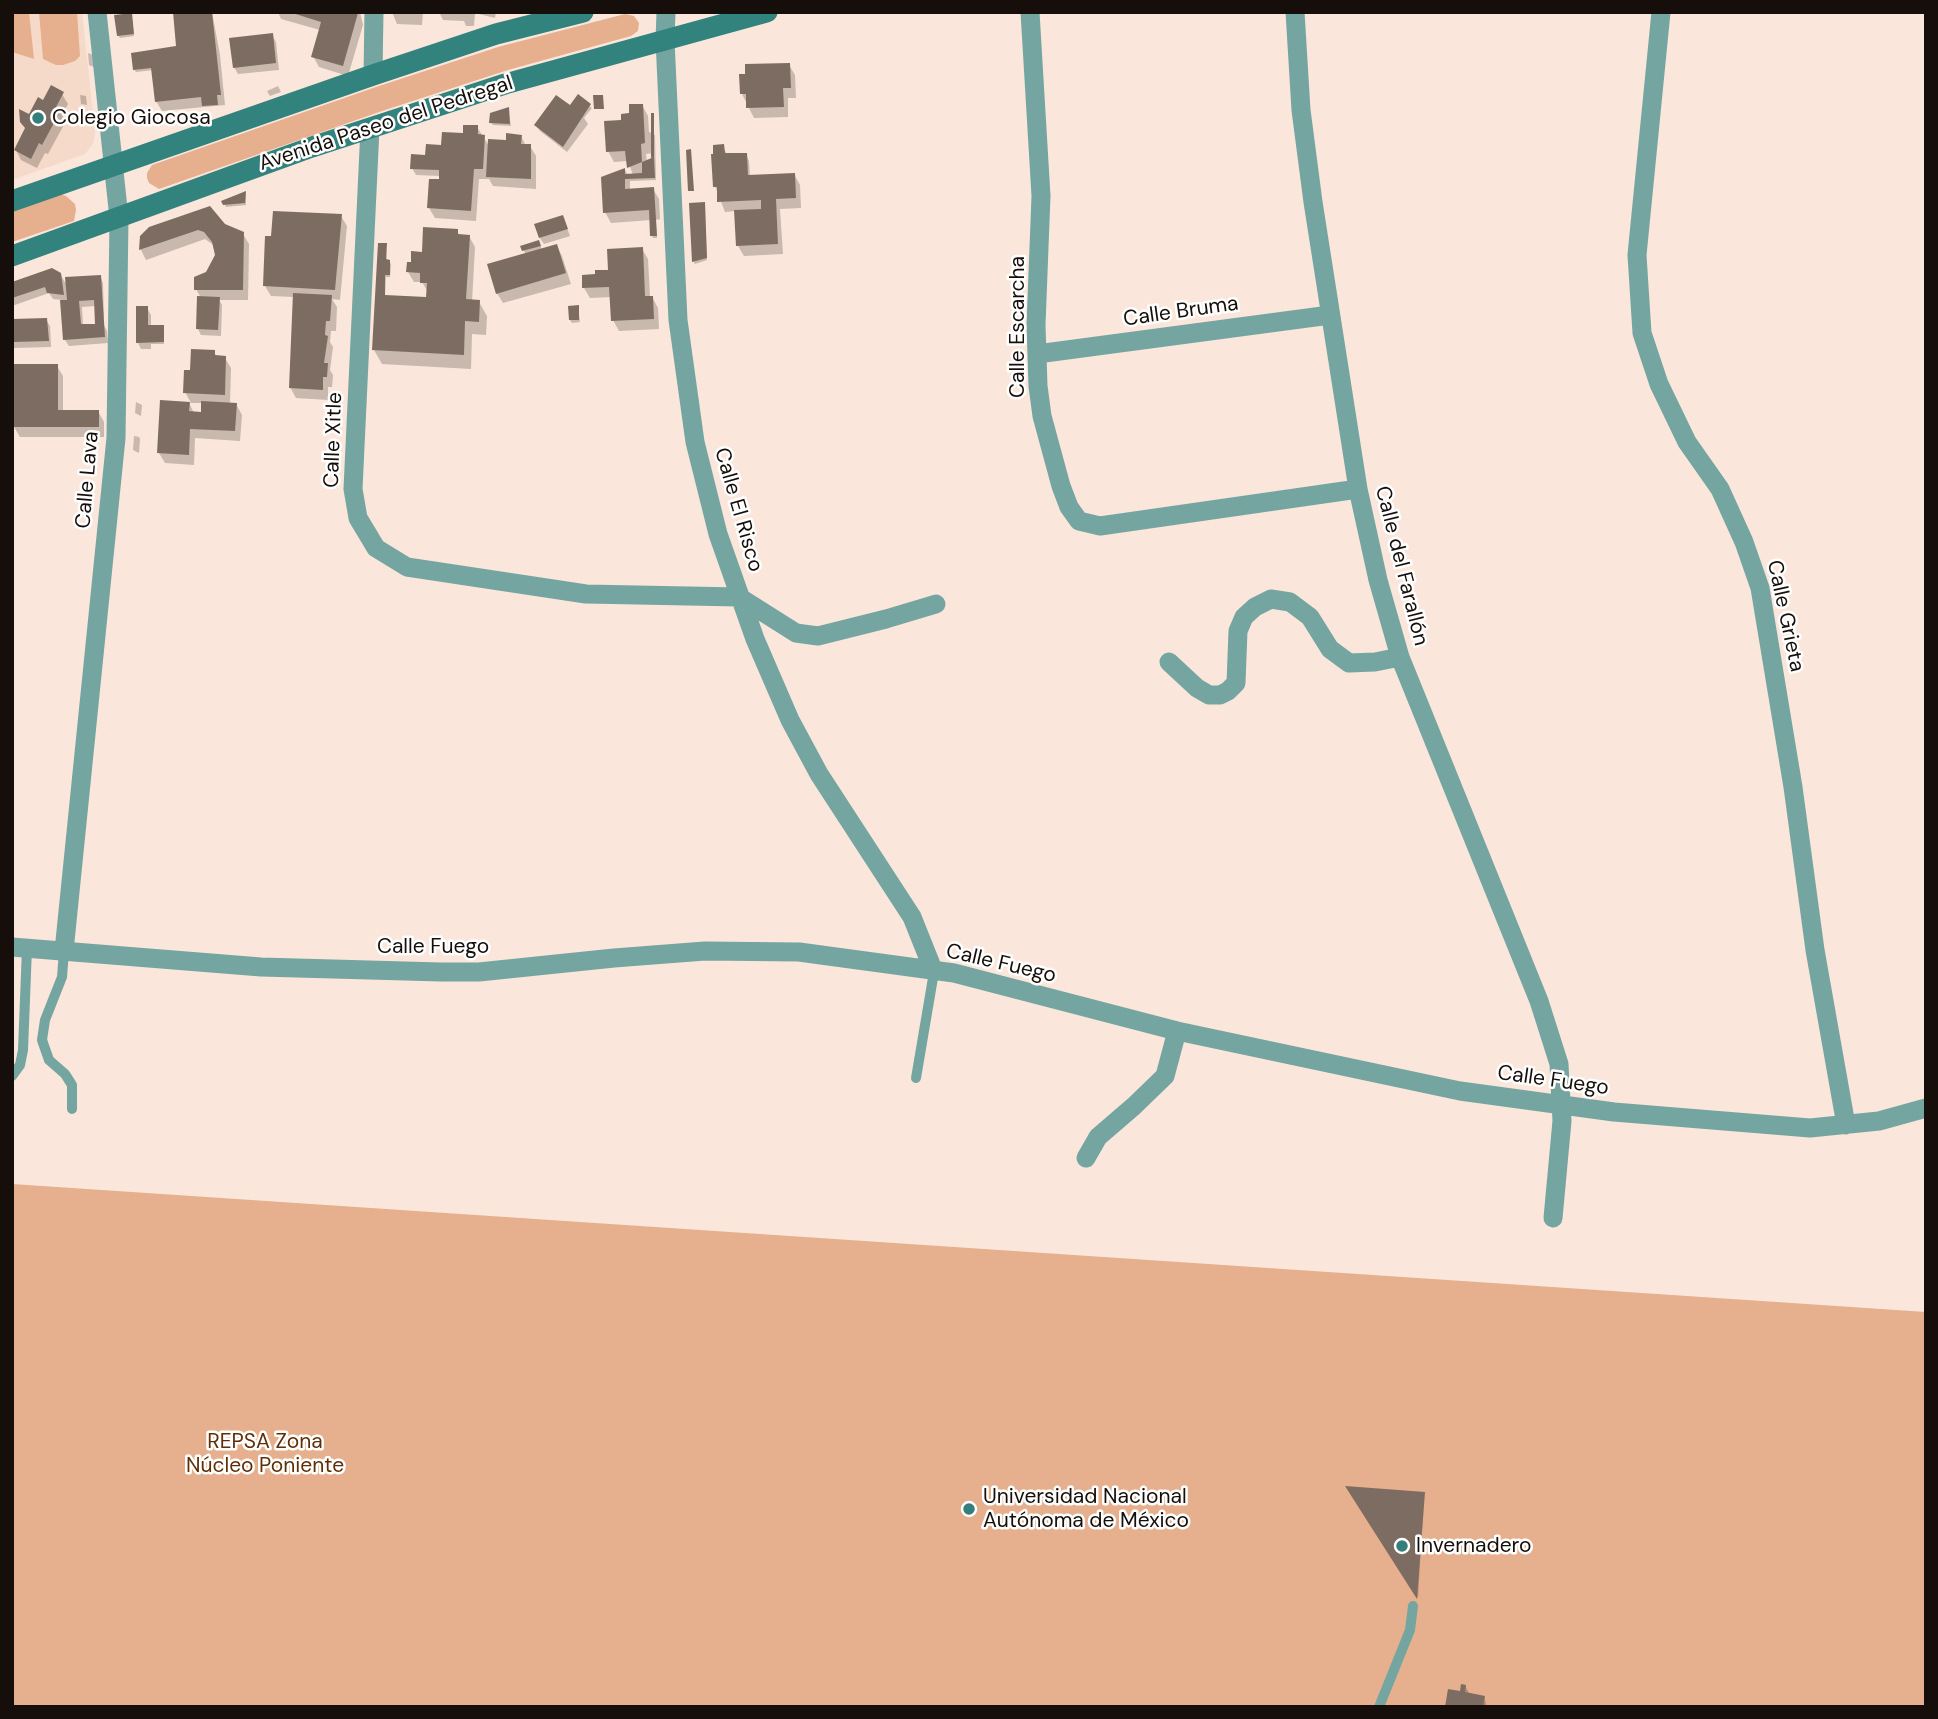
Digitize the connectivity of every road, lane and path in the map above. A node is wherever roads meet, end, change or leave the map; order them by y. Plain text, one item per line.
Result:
1 (97, 12) edge
2 (374, 12) edge
3 (583, 12) edge
4 (666, 12) edge
5 (767, 12) edge
6 (1030, 12) edge
7 (1295, 12) edge
8 (1661, 12) edge
9 (665, 40) junction
10 (373, 75) junction
11 (370, 128) junction
12 (114, 164) junction
13 (12, 201) edge
14 (119, 218) junction
15 (12, 256) edge
16 (1330, 314) junction
17 (1037, 354) junction
18 (1358, 489) junction
19 (739, 597) junction
20 (936, 604) dead end
21 (1401, 657) junction
22 (1170, 662) dead end
23 (20, 948) edge
24 (64, 951) junction
25 (934, 972) junction
26 (1177, 1031) junction
27 (12, 1076) edge
28 (916, 1078) dead end
29 (1562, 1105) junction
30 (1926, 1108) edge
31 (72, 1109) dead end
32 (1846, 1125) junction
33 (1086, 1158) dead end
34 (1553, 1218) dead end
35 (1413, 1606) dead end
36 (1379, 1707) edge

1 - 12 street, Calle Lava
2 - 10 street
3 - 10 main road
4 - 9 street, Calle El Risco
5 - 9 main road, Avenida Paseo del Pedregal
6 - 17 street, Calle Escarcha
7 - 16 street, Calle del Farallón
8 - 32 street, Calle Grieta
9 - 11 main road, Avenida Paseo del Pedregal
9 - 19 street, Calle El Risco
10 - 12 main road
11 - 14 main road, Avenida Paseo del Pedregal
11 - 19 street, Calle Xitle
12 - 13 main road
12 - 14 street, Calle Lava
14 - 15 main road, Avenida Paseo del Pedregal
14 - 24 street, Calle Lava
16 - 17 street, Calle Bruma
16 - 18 street, Calle del Farallón
17 - 18 street, Calle Escarcha
18 - 21 street, Calle del Farallón
19 - 20 street
19 - 25 street, Calle El Risco
21 - 22 street
21 - 29 street, Calle del Farallón
23 - 24 street, Calle Fuego
23 - 27 lane
24 - 25 street, Calle Fuego
24 - 31 lane
25 - 26 street, Calle Fuego
25 - 28 lane
26 - 29 street, Calle Fuego
26 - 33 street
29 - 32 street, Calle Fuego
29 - 34 street, Calle del Farallón
30 - 32 street, Calle Fuego
35 - 36 lane

